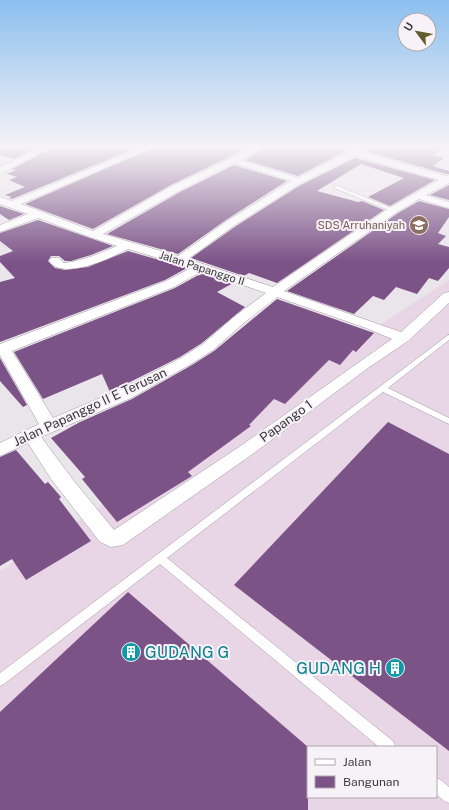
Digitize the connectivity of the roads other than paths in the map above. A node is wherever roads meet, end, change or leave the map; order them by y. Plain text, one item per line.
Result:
1 (57, 186) edge
2 (181, 186) edge
3 (291, 186) edge
4 (436, 186) edge
5 (336, 187) dead end
6 (419, 196) junction
7 (0, 200) edge
8 (13, 204) junction
9 (449, 205) edge
10 (393, 210) junction
11 (38, 214) junction
12 (0, 228) edge
13 (94, 235) junction
14 (127, 245) junction
15 (180, 260) junction
16 (55, 262) dead end
17 (201, 267) junction
18 (275, 292) junction
19 (449, 296) edge
20 (449, 337) edge
21 (403, 338) junction
22 (1, 349) edge
23 (382, 388) junction
24 (449, 421) edge
25 (49, 426) junction
26 (31, 434) junction
27 (0, 450) edge
28 (161, 559) junction
29 (0, 680) edge
30 (388, 746) edge
31 (437, 787) edge
32 (449, 796) edge

1 - 8 street
2 - 13 street
3 - 15 street
4 - 6 street, Jalan Papanggo II E Terusan
5 - 10 lane
6 - 9 street
6 - 10 street, Jalan Papanggo II E Terusan
7 - 8 street, Jalan Papanggo II
8 - 11 street, Jalan Papanggo II
10 - 18 street, Jalan Papanggo II E Terusan
11 - 12 street
11 - 13 street, Jalan Papanggo II
13 - 14 street, Jalan Papanggo II
14 - 15 street, Jalan Papanggo II
14 - 16 street
15 - 17 street, Jalan Papanggo II
17 - 18 street, Jalan Papanggo II
17 - 22 street
18 - 21 street, Jalan Papanggo II
18 - 25 street, Jalan Papanggo II E Terusan
19 - 21 street, Papango 1
20 - 23 lane
21 - 26 street, Papango 1
22 - 25 street
23 - 24 lane
23 - 28 lane
25 - 26 street, Jalan Papanggo II E Terusan
26 - 27 street, Jalan Papanggo II E Terusan
28 - 29 lane
28 - 30 lane
31 - 32 lane

